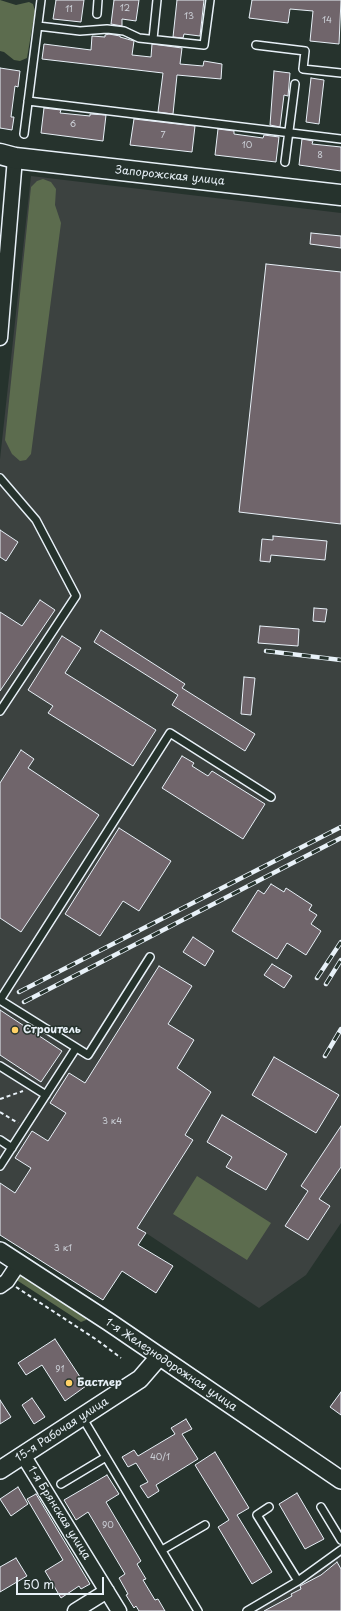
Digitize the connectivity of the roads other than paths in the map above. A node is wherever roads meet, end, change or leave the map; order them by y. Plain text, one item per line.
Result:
1 (41, 0) edge
2 (98, 0) edge
3 (157, 0) edge
4 (210, 0) edge
5 (97, 14) dead end
6 (38, 26) junction
7 (153, 39) junction
8 (256, 45) dead end
9 (341, 73) edge
10 (295, 84) dead end
11 (28, 101) junction
12 (289, 133) junction
13 (24, 134) dead end
14 (341, 139) edge
15 (8, 156) edge
16 (285, 162) dead end
17 (341, 195) edge
18 (2, 300) edge
19 (0, 338) edge
20 (0, 478) edge
21 (0, 711) edge
22 (271, 797) dead end
23 (150, 957) dead end
24 (76, 1048) junction
25 (0, 1066) edge
26 (46, 1095) junction
27 (0, 1140) edge
28 (12, 1148) junction
29 (0, 1166) edge
30 (0, 1252) edge
31 (19, 1263) junction
32 (3, 1283) edge
33 (159, 1357) junction
34 (82, 1417) junction
35 (23, 1455) junction
36 (106, 1457) junction
37 (0, 1470) edge
38 (341, 1480) edge
39 (61, 1484) dead end
40 (269, 1507) dead end
41 (322, 1507) dead end
42 (205, 1525) dead end
43 (341, 1540) edge
44 (162, 1550) junction
45 (341, 1550) edge
46 (298, 1581) junction
47 (107, 1591) junction
48 (75, 1611) edge
49 (119, 1611) edge
50 (198, 1611) edge
51 (247, 1611) edge

1 - 6 lane
2 - 5 lane
3 - 7 lane
4 - 7 lane
6 - 7 lane
6 - 11 lane
8 - 9 lane
10 - 12 lane
11 - 12 lane
11 - 13 lane
12 - 14 lane
12 - 16 lane
15 - 17 main road, Запорожская улица
15 - 18 street
18 - 19 street
20 - 21 lane
22 - 24 lane
23 - 24 lane
24 - 26 lane
25 - 26 lane
26 - 28 lane
27 - 28 lane
28 - 29 lane
30 - 31 street, 1-я Железнодорожная улица
31 - 32 street
31 - 33 street, 1-я Железнодорожная улица
33 - 34 street, 15-я Рабочая улица
33 - 38 street, 1-я Железнодорожная улица
34 - 35 street, 15-я Рабочая улица
34 - 36 lane
35 - 37 street, 15-я Рабочая улица
35 - 47 street, 1-я Брянская улица
36 - 39 lane
36 - 44 lane
40 - 46 lane
41 - 43 lane
42 - 44 lane
44 - 50 lane
45 - 46 lane
46 - 51 lane
47 - 48 street
47 - 49 street, 1-я Брянская улица

